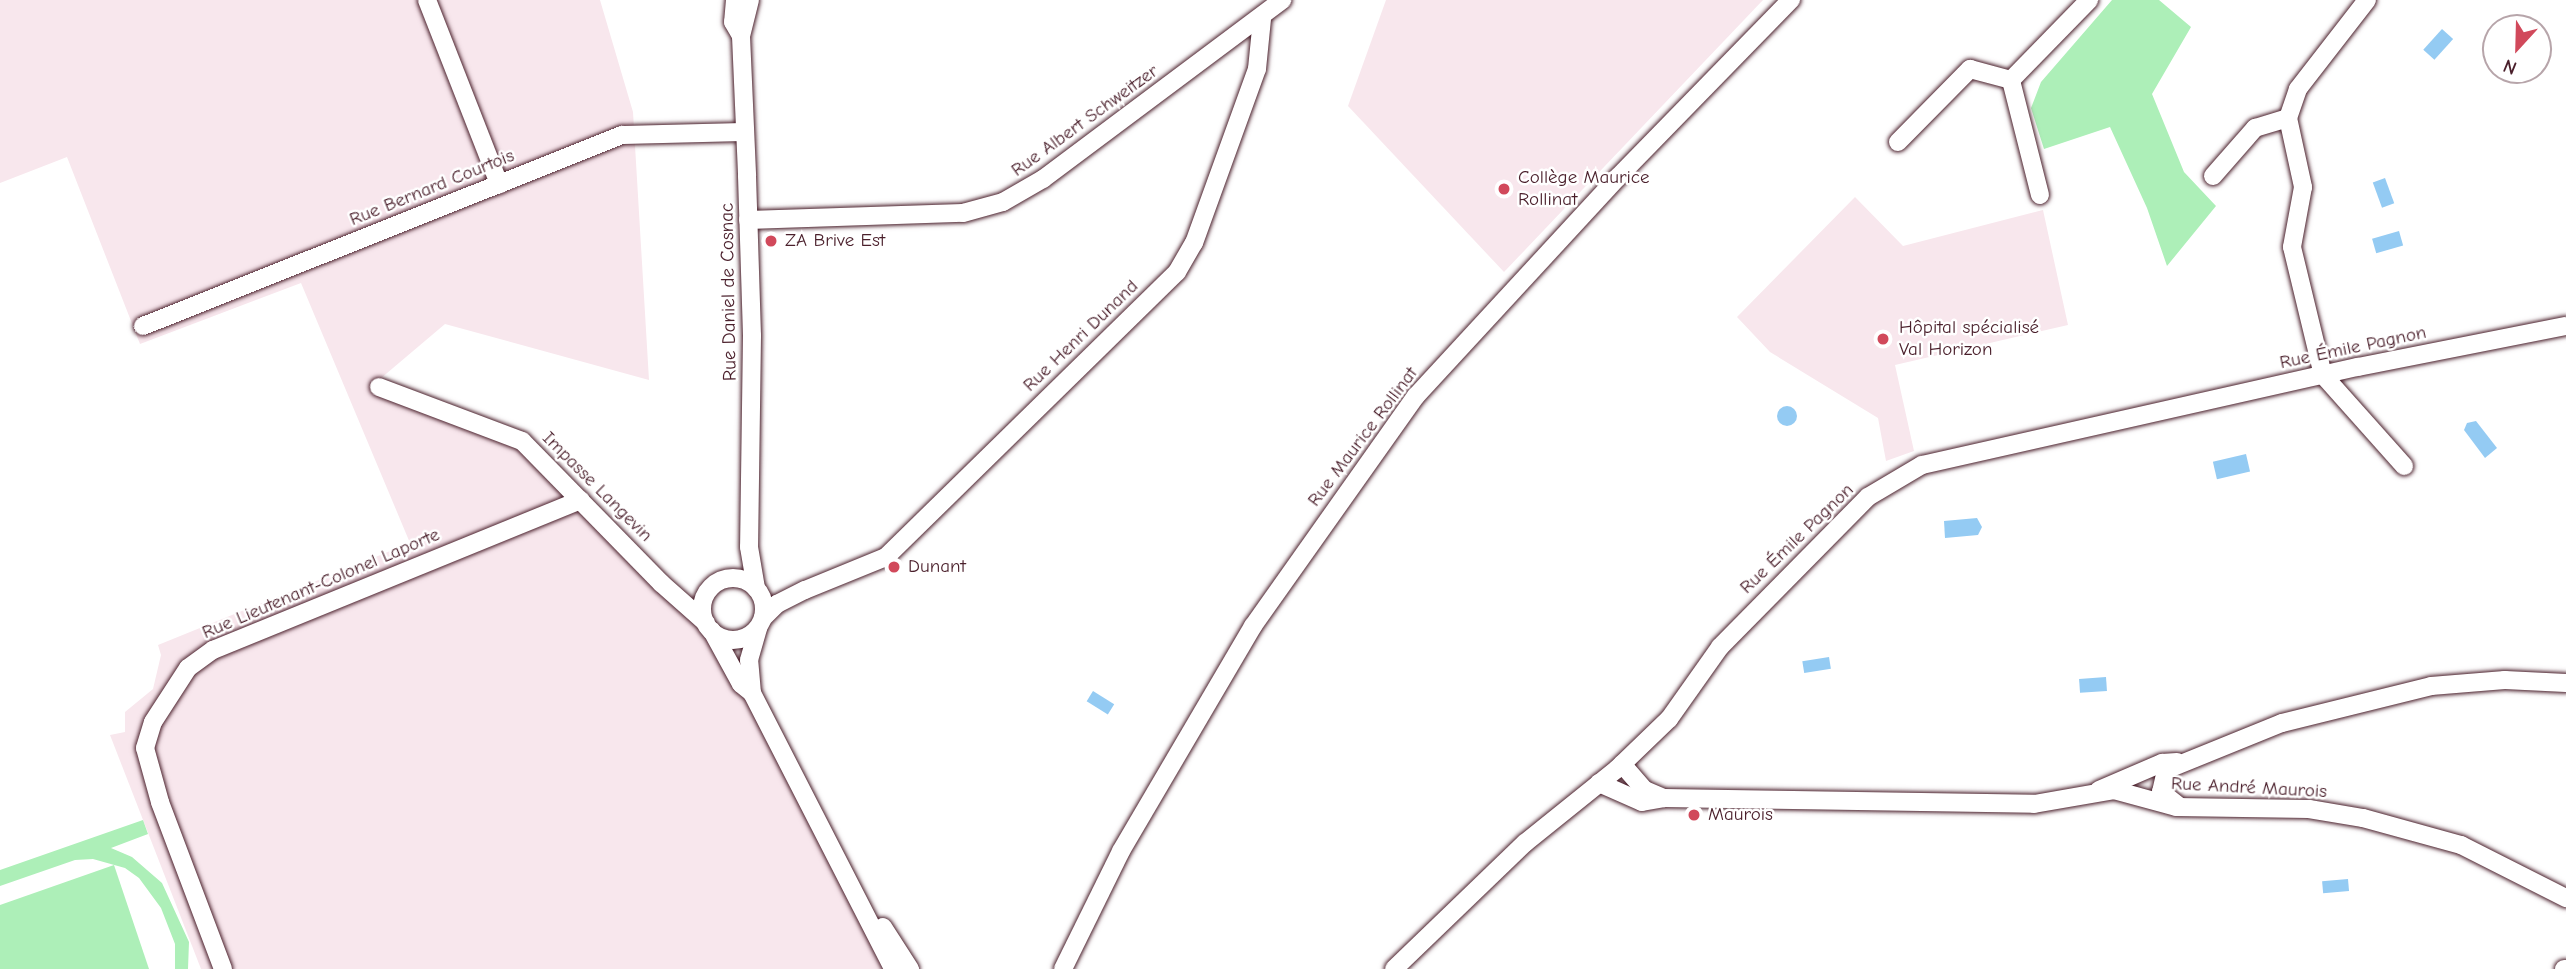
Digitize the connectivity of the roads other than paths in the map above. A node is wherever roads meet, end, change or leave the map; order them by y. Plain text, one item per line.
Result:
1 (427, 0) edge
2 (736, 0) edge
3 (758, 0) edge
4 (1282, 0) edge
5 (1791, 0) edge
6 (2089, 0) edge
7 (2367, 0) edge
8 (749, 8) edge
9 (1262, 19) junction
10 (741, 36) junction
11 (2011, 79) junction
12 (2288, 118) junction
13 (744, 132) junction
14 (1898, 142) dead end
15 (2213, 176) dead end
16 (499, 184) junction
17 (2039, 195) dead end
18 (748, 220) junction
19 (143, 326) dead end
20 (2566, 326) edge
21 (2323, 375) junction
22 (379, 387) dead end
23 (2404, 466) dead end
24 (581, 500) junction
25 (749, 547) junction
26 (660, 583) junction
27 (717, 583) junction
28 (757, 590) junction
29 (805, 590) junction
30 (760, 623) junction
31 (709, 627) junction
32 (2566, 683) edge
33 (752, 693) junction
34 (2177, 762) junction
35 (1622, 764) junction
36 (1599, 783) junction
37 (2094, 792) junction
38 (1664, 798) junction
39 (2180, 806) junction
40 (856, 890) junction
41 (2566, 898) edge
42 (893, 966) edge
43 (223, 969) edge
44 (910, 969) edge
45 (1063, 969) edge
46 (1394, 969) edge

1 - 16 street
2 - 10 street, Rue Daniel de Cosnac
3 - 8 street, Rue Daniel de Cosnac
4 - 9 street, Rue Albert Schweitzer
5 - 45 street, Rue Maurice Rollinat
6 - 11 street
7 - 12 street
8 - 10 street, Rue Daniel de Cosnac
9 - 18 street, Rue Albert Schweitzer
9 - 29 street, Rue Henri Dunand
10 - 13 street, Rue Daniel de Cosnac
11 - 14 street
11 - 17 street
12 - 15 street
12 - 21 street
13 - 16 street, Rue Bernard Courtois
13 - 18 street, Rue Daniel de Cosnac
16 - 19 street, Rue Bernard Courtois
18 - 25 street, Rue Daniel de Cosnac
20 - 21 street, Rue Émile Pagnon
21 - 23 street
21 - 35 street, Rue Émile Pagnon
22 - 24 street, Impasse Langevin
24 - 26 street, Impasse Langevin
24 - 43 street, Rue Lieutenant-Colonel Laporte
25 - 27 street
25 - 28 street, Rue Daniel de Cosnac
26 - 27 street
26 - 31 street, Impasse Langevin
27 - 28 street
27 - 31 street
28 - 29 street, Rue Henri Dunand
28 - 30 street
29 - 30 street, Rue Henri Dunand
30 - 31 street
30 - 33 street
31 - 33 street
32 - 34 street
33 - 40 street
34 - 37 street
34 - 39 street
35 - 36 street, Rue Émile Pagnon
35 - 38 street
36 - 38 street, Rue André Maurois
36 - 46 street, Rue Émile Pagnon
37 - 38 street, Rue André Maurois
37 - 39 street, Rue André Maurois
39 - 41 street, Rue André Maurois
40 - 42 street
40 - 44 street

